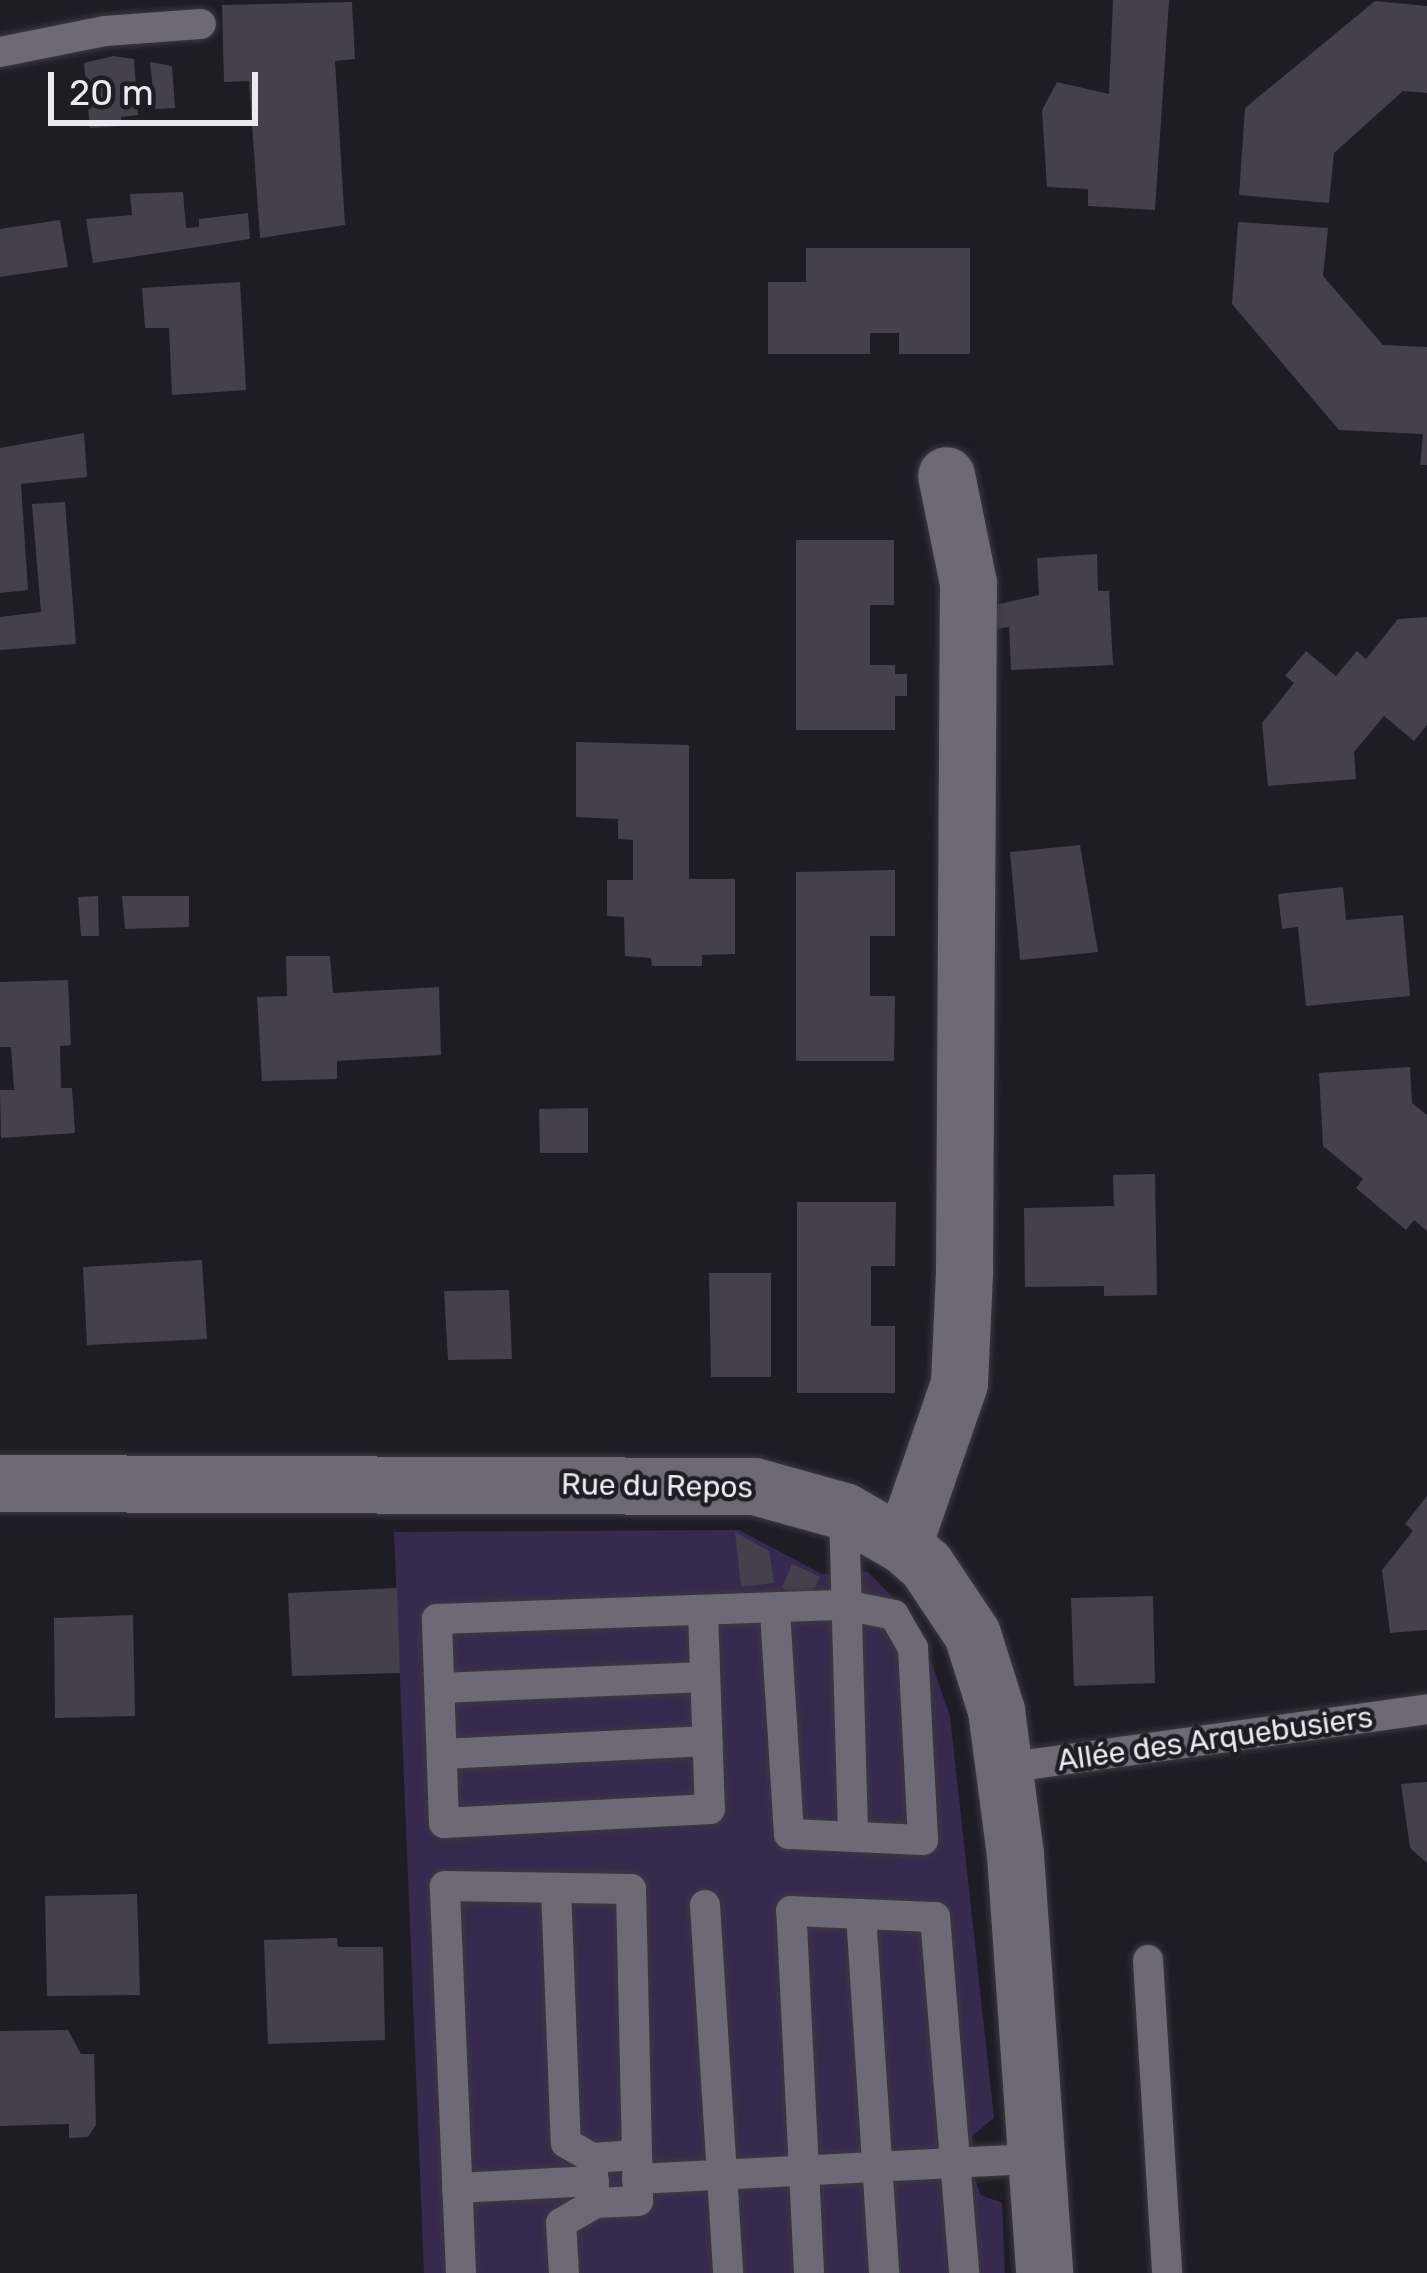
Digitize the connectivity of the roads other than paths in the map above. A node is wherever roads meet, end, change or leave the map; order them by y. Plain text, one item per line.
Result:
1 (201, 24) dead end
2 (0, 52) edge
3 (946, 475) dead end
4 (0, 1483) edge
5 (844, 1511) junction
6 (903, 1545) junction
7 (845, 1605) junction
8 (775, 1610) junction
9 (703, 1612) junction
10 (706, 1678) junction
11 (440, 1688) junction
12 (1427, 1708) edge
13 (708, 1742) junction
14 (442, 1754) junction
15 (1004, 1768) junction
16 (853, 1837) junction
17 (556, 1888) junction
18 (706, 1905) dead end
19 (861, 1913) junction
20 (1148, 1960) dead end
21 (1037, 2159) junction
22 (957, 2162) junction
23 (636, 2167) junction
24 (877, 2167) junction
25 (804, 2170) junction
26 (722, 2175) junction
27 (594, 2181) junction
28 (458, 2188) junction
29 (461, 2273) edge
30 (564, 2273) edge
31 (728, 2273) edge
32 (809, 2273) edge
33 (884, 2273) edge
34 (964, 2273) edge
35 (1044, 2273) edge
36 (1167, 2273) edge

1 - 2 lane
3 - 6 street
4 - 5 street, Rue du Repos
5 - 6 street, Rue du Repos
5 - 7 lane
6 - 15 street, Rue du Repos
7 - 8 lane
7 - 16 lane
7 - 16 lane
8 - 9 lane
8 - 16 lane
9 - 10 lane
9 - 11 lane
10 - 11 lane
10 - 13 lane
11 - 14 lane
12 - 15 lane, Allée des Arquebusiers
13 - 14 lane
13 - 14 lane
15 - 21 street, Rue du Repos
17 - 23 lane
17 - 27 lane
17 - 28 lane
18 - 26 lane
19 - 22 lane
19 - 24 lane
19 - 25 lane
20 - 36 lane
21 - 22 lane
21 - 35 street, Rue du Repos
22 - 24 lane
22 - 34 lane
23 - 26 lane
23 - 27 lane
23 - 27 lane
24 - 25 lane
24 - 33 lane
25 - 26 lane
25 - 32 lane
26 - 31 lane
27 - 28 lane
27 - 30 lane
28 - 29 lane

